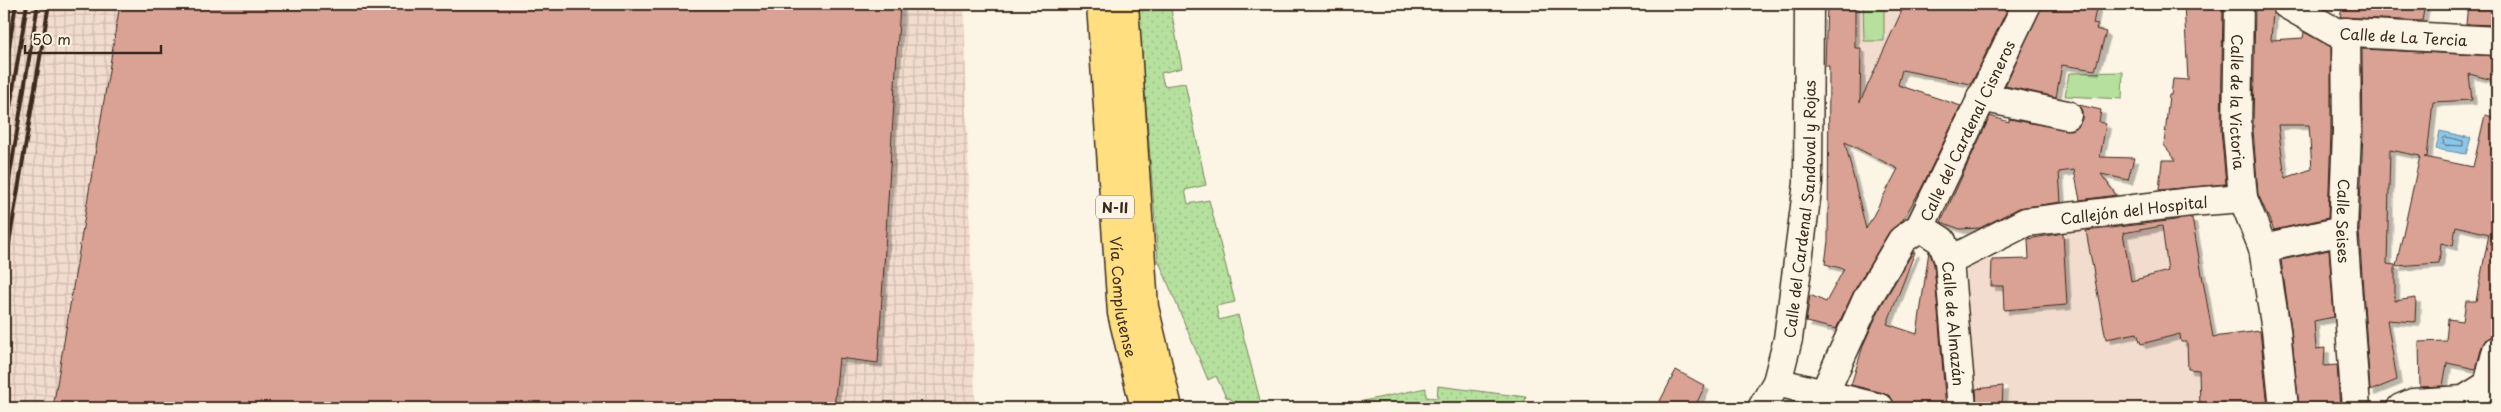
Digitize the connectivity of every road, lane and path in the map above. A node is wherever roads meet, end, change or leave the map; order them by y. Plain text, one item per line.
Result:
1 (1101, 4) edge
2 (1124, 4) edge
3 (1809, 4) edge
4 (2027, 4) edge
5 (2239, 4) edge
6 (2286, 4) edge
7 (2346, 32) junction
8 (2497, 41) edge
9 (1981, 97) junction
10 (2067, 115) dead end
11 (2243, 198) junction
12 (2343, 231) junction
13 (1937, 243) junction
14 (2263, 248) junction
15 (2497, 350) edge
16 (1777, 382) junction
17 (2492, 383) edge
18 (1824, 394) junction
19 (2463, 404) edge
20 (1145, 408) edge
21 (1168, 408) edge
22 (1762, 408) edge
23 (1880, 408) edge
24 (1962, 408) edge
25 (2284, 408) edge
26 (2356, 408) edge
27 (2401, 408) edge

1 - 20 main road, Vía Complutense / N-II
2 - 21 main road, Vía Complutense / N-II
3 - 16 street, Calle del Cardenal Sandoval y Rojas
4 - 9 street, Calle del Cardenal Cisneros
5 - 11 street, Calle de la Victoria
6 - 7 street, Calle de La Tercia
7 - 8 street, Calle de La Tercia
7 - 12 street, Calle Seises
9 - 10 street
9 - 13 street, Calle del Cardenal Cisneros
11 - 13 street, Callejón del Hospital
11 - 14 street, Calle de la Victoria
12 - 14 street
12 - 26 street, Calle Seises
13 - 18 street, Calle del Cardenal Cisneros
13 - 24 street, Calle de Almazán
14 - 25 street, Calle de la Victoria
15 - 17 street
16 - 18 street
16 - 22 street, Calle del Cardenal Sandoval y Rojas
17 - 19 street
18 - 23 street
19 - 27 street

